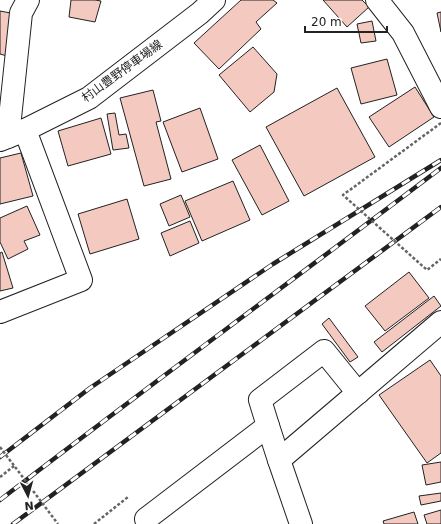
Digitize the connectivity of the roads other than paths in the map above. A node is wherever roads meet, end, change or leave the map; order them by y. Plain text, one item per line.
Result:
1 (28, 0) edge
2 (214, 0) edge
3 (377, 0) edge
4 (441, 107) edge
5 (11, 136) edge
6 (0, 312) edge
7 (441, 322) edge
8 (358, 393) junction
9 (268, 426) junction
10 (279, 460) junction
11 (146, 519) dead end
12 (301, 524) edge

1 - 5 street
2 - 5 street, 村山豊野停車場線
3 - 4 street
5 - 6 street
7 - 8 street
8 - 9 street
8 - 10 street
9 - 10 street
9 - 11 street
10 - 12 street

